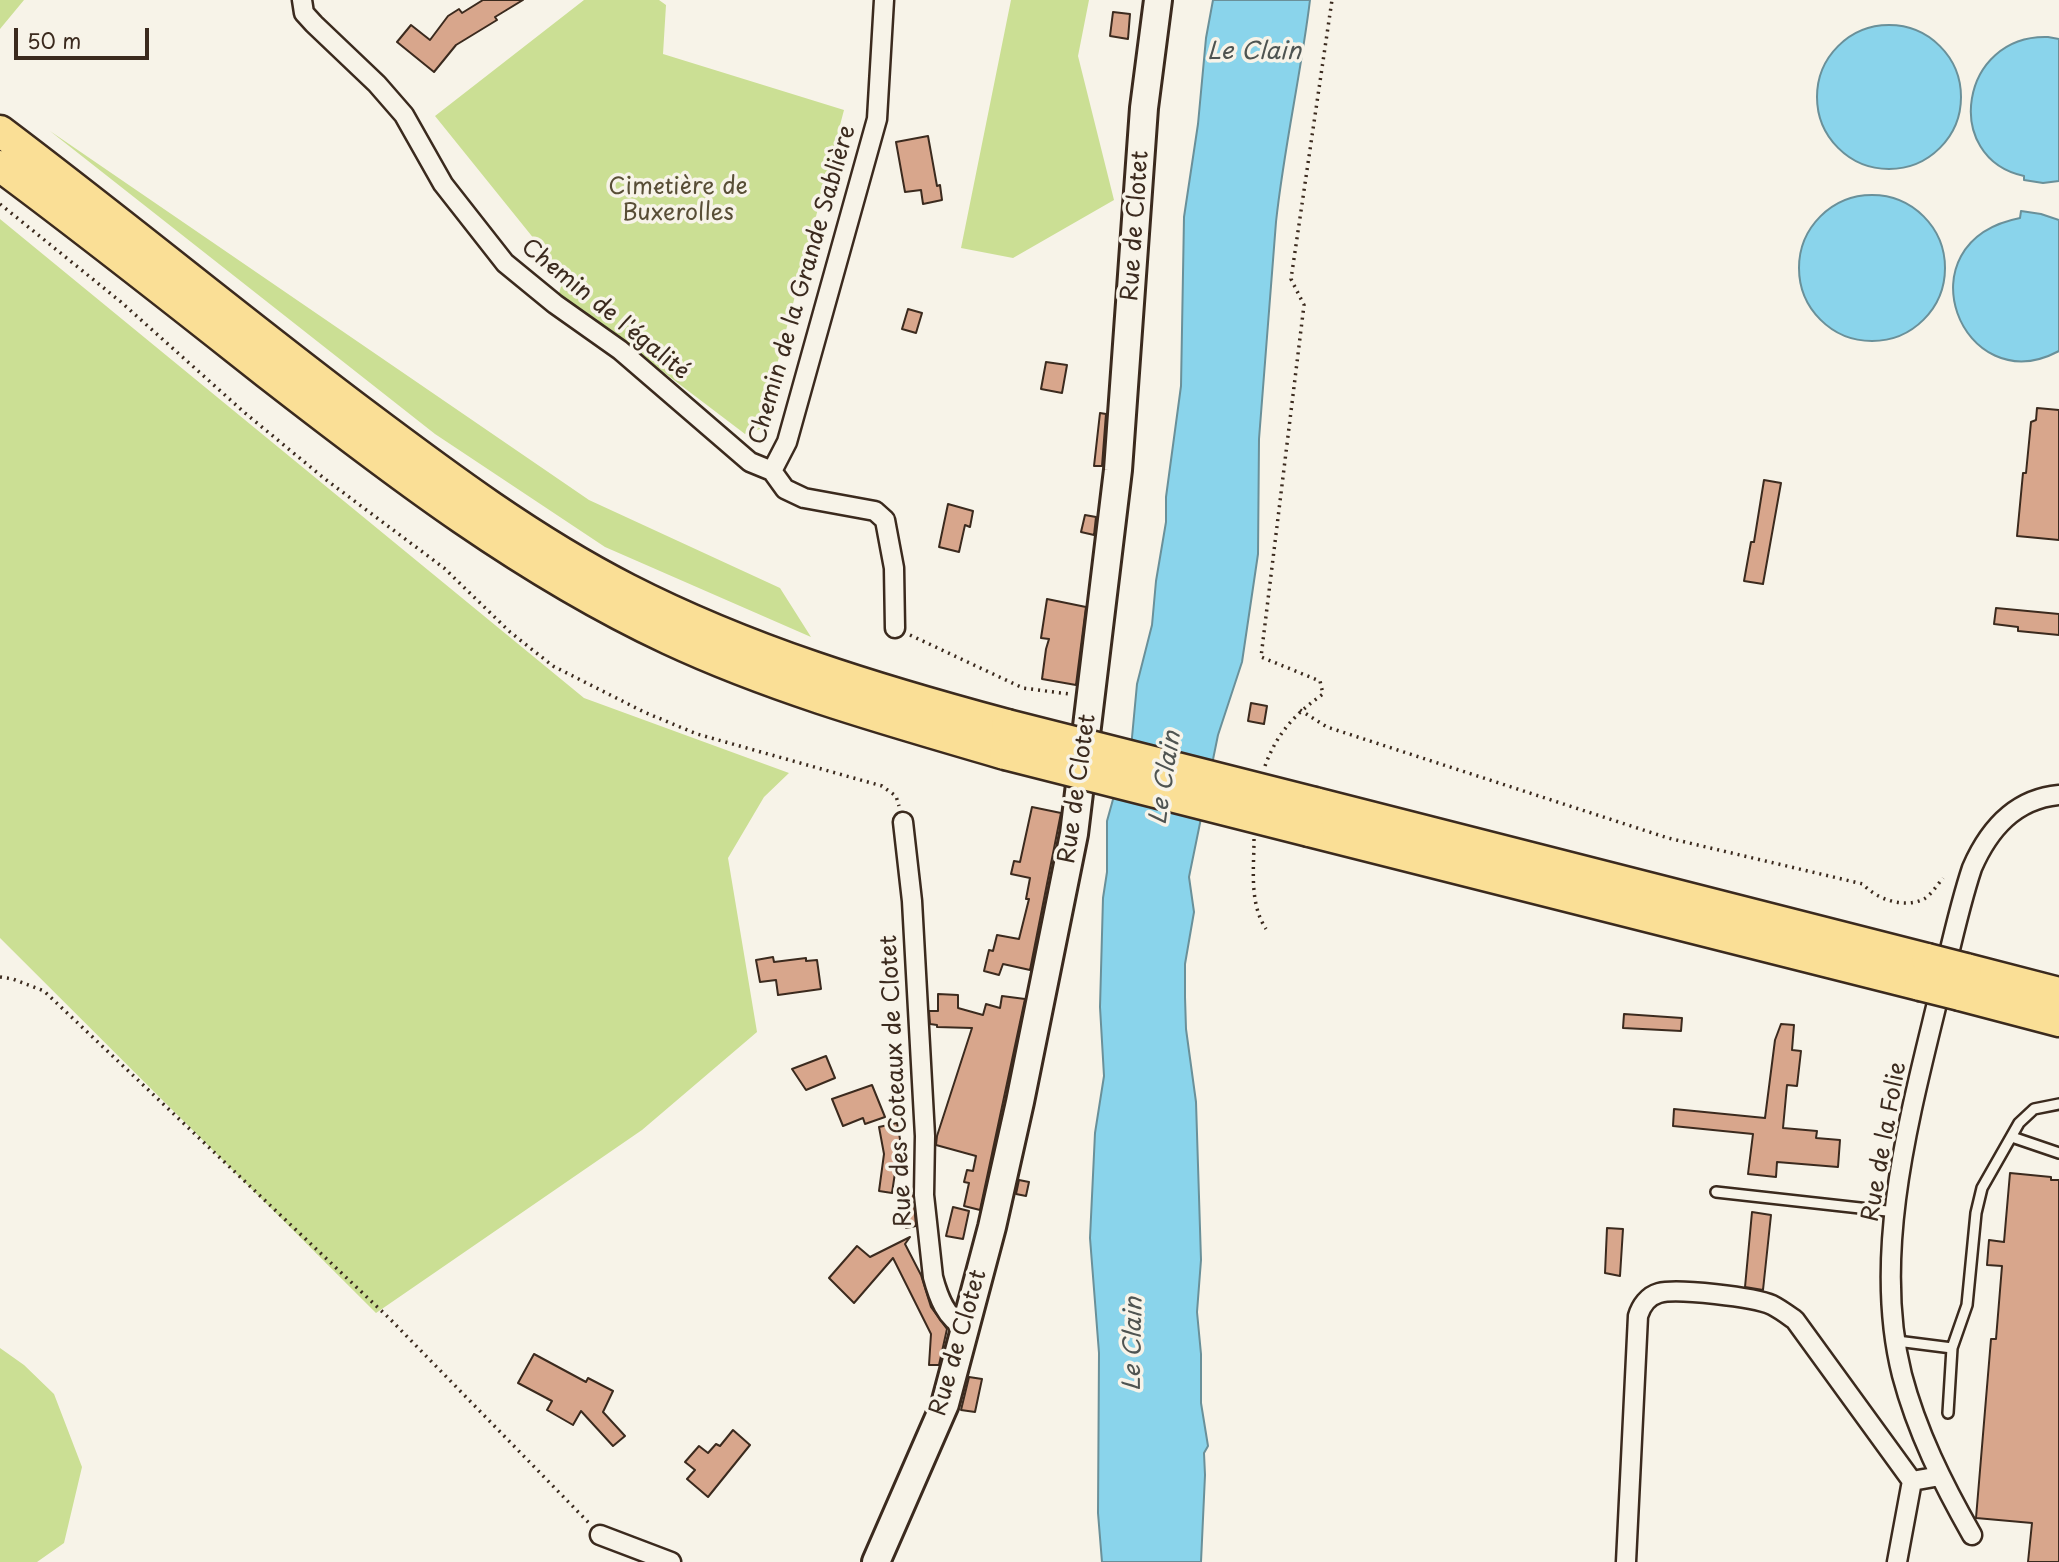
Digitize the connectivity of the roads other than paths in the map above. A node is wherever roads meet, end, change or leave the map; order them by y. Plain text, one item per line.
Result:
1 (302, 0) edge
2 (884, 0) edge
3 (1158, 0) edge
4 (0, 131) edge
5 (0, 166) edge
6 (772, 471) junction
7 (895, 628) road end
8 (1006, 740) junction
9 (2059, 795) edge
10 (903, 822) road end
11 (1963, 982) junction
12 (2059, 993) edge
13 (2059, 1021) edge
14 (2059, 1104) edge
15 (2012, 1137) junction
16 (2059, 1153) edge
17 (1716, 1192) dead end
18 (1896, 1212) junction
19 (965, 1327) junction
20 (1897, 1341) junction
21 (1952, 1348) junction
22 (1948, 1413) dead end
23 (1940, 1476) junction
24 (1912, 1480) junction
25 (600, 1535) road end
26 (1972, 1535) dead end
27 (671, 1562) edge
28 (876, 1562) edge
29 (1626, 1562) edge
30 (1897, 1562) edge

1 - 6 street, Chemin de l'égalité
2 - 6 street, Chemin de la Grande Sablière
3 - 19 main road, Rue de Clotet
4 - 8 highway
5 - 8 highway
6 - 7 street, Chemin de la Grande Sablière
8 - 11 highway, bridge
9 - 18 street, Rue de la Folie
10 - 19 street, Rue des Coteaux de Clotet
11 - 12 highway
11 - 13 highway
14 - 15 lane
15 - 16 lane
15 - 21 lane
17 - 18 lane
18 - 20 street, Rue de la Folie
19 - 28 main road, Rue de Clotet
20 - 21 lane
20 - 23 street, Rue de la Folie
21 - 22 lane
23 - 24 street
23 - 26 street, Rue de la Folie
24 - 29 street
24 - 30 street
25 - 27 street

